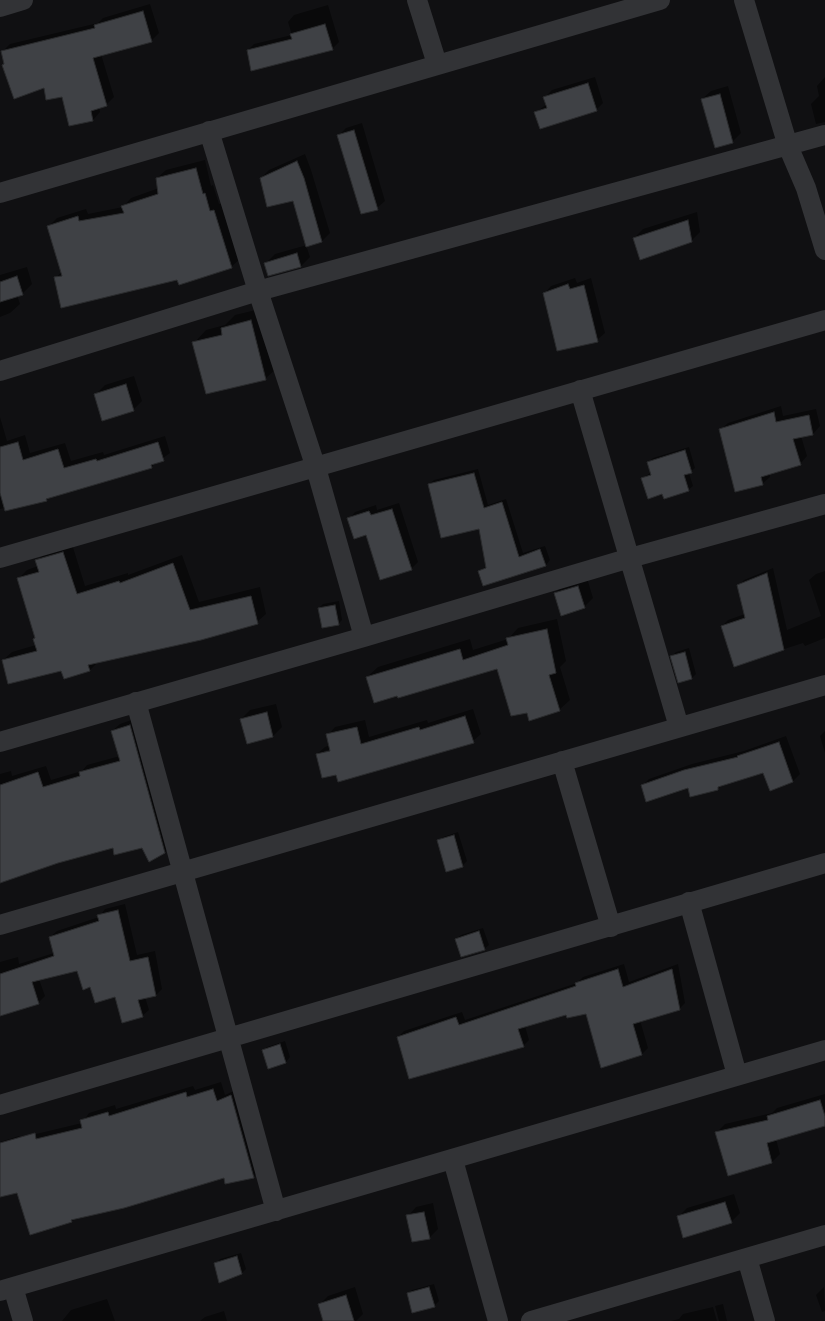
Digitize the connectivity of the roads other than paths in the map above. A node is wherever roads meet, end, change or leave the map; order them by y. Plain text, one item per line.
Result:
1 (23, 0) edge
2 (417, 0) edge
3 (660, 0) edge
4 (744, 0) edge
5 (0, 7) edge
6 (437, 64) junction
7 (209, 131) junction
8 (825, 135) edge
9 (788, 146) junction
10 (0, 193) edge
11 (825, 250) edge
12 (258, 291) junction
13 (825, 320) edge
14 (0, 371) edge
15 (580, 390) junction
16 (316, 468) junction
17 (825, 504) edge
18 (0, 558) edge
19 (630, 558) junction
20 (364, 637) junction
21 (825, 684) edge
22 (136, 702) junction
23 (679, 727) junction
24 (0, 742) edge
25 (562, 761) junction
26 (825, 863) edge
27 (183, 872) junction
28 (689, 902) junction
29 (0, 925) edge
30 (611, 926) junction
31 (229, 1038) junction
32 (825, 1050) edge
33 (737, 1075) junction
34 (0, 1105) edge
35 (453, 1160) junction
36 (276, 1211) junction
37 (825, 1235) edge
38 (747, 1258) junction
39 (6, 1289) edge
40 (23, 1321) edge
41 (498, 1321) edge
42 (531, 1321) edge
43 (764, 1321) edge

1 - 5 street
2 - 6 street
3 - 6 street
4 - 9 street
6 - 7 street
7 - 10 street
7 - 12 street
8 - 9 street
9 - 11 street
9 - 12 street
12 - 14 street
12 - 16 street
13 - 15 street
15 - 16 street
15 - 19 street
16 - 18 street
16 - 20 street
17 - 19 street
19 - 20 street
19 - 23 street
20 - 22 street
21 - 23 street
22 - 24 street
22 - 27 street
23 - 25 street
25 - 27 street
25 - 30 street
26 - 28 street
27 - 29 street
27 - 31 street
28 - 30 street
28 - 33 street
30 - 31 street
31 - 34 street
31 - 36 street
32 - 33 street
33 - 35 street
35 - 36 street
35 - 41 street
36 - 39 street
37 - 38 street
38 - 42 street
38 - 43 street
39 - 40 street

